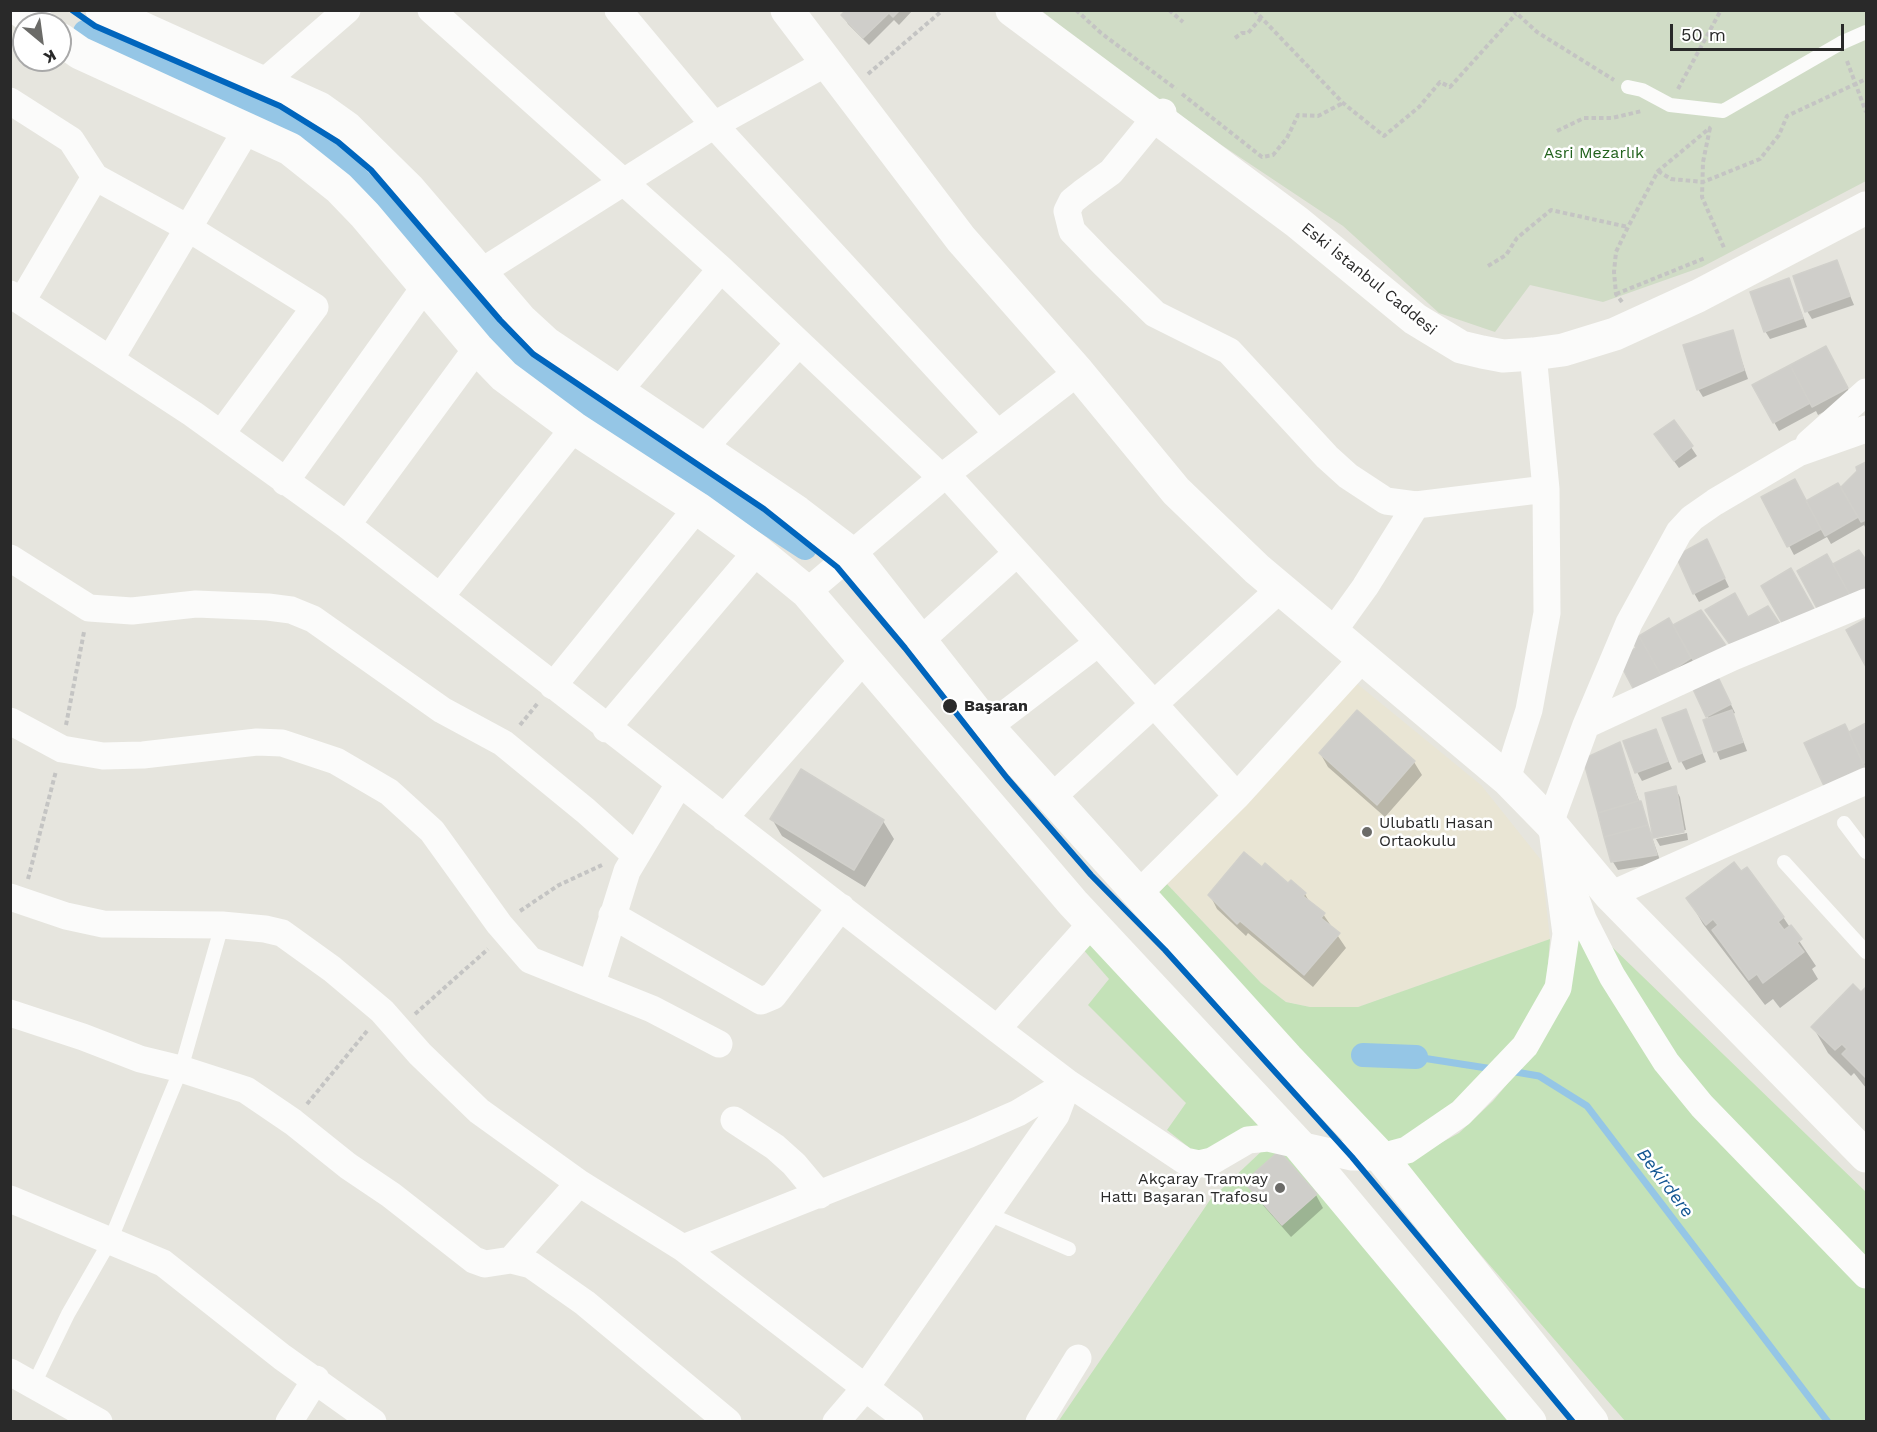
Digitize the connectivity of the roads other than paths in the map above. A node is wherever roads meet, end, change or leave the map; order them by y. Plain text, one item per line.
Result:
1 (102, 10) edge
2 (348, 10) edge
3 (431, 10) edge
4 (618, 10) edge
5 (788, 10) edge
6 (1012, 10) edge
7 (1032, 10) edge
8 (1866, 32) edge
9 (72, 47) edge
10 (828, 62) junction
11 (264, 82) junction
12 (1628, 87) road end
13 (10, 101) edge
14 (1159, 115) junction
15 (714, 125) junction
16 (247, 129) junction
17 (95, 177) junction
18 (622, 183) junction
19 (1866, 195) edge
20 (1866, 208) edge
21 (188, 228) junction
22 (721, 269) junction
23 (481, 272) junction
24 (426, 285) junction
25 (16, 298) edge
26 (799, 343) junction
27 (477, 348) junction
28 (1533, 354) junction
29 (111, 358) junction
30 (1078, 372) junction
31 (1866, 392) edge
32 (617, 393) junction
33 (574, 428) junction
34 (1866, 429) edge
35 (997, 433) junction
36 (221, 434) junction
37 (704, 448) junction
38 (1798, 453) junction
39 (944, 476) junction
40 (285, 482) junction
41 (1546, 489) junction
42 (1416, 505) junction
43 (697, 508) junction
44 (347, 525) junction
45 (757, 551) junction
46 (1017, 553) junction
47 (10, 558) edge
48 (830, 573) junction
49 (1280, 589) junction
50 (440, 597) junction
51 (1866, 602) edge
52 (1332, 633) junction
53 (920, 641) junction
54 (1098, 643) junction
55 (865, 657) junction
56 (1363, 658) junction
57 (553, 686) junction
58 (1153, 704) junction
59 (10, 721) edge
60 (1586, 725) junction
61 (988, 727) junction
62 (606, 729) junction
63 (1507, 778) junction
64 (1866, 781) edge
65 (679, 784) junction
66 (1237, 796) junction
67 (1051, 798) junction
68 (724, 818) junction
69 (1844, 823) dead end
70 (1551, 826) junction
71 (1866, 852) edge
72 (635, 855) junction
73 (1784, 862) dead end
74 (1138, 894) junction
75 (1610, 895) junction
76 (10, 897) edge
77 (841, 907) junction
78 (612, 915) junction
79 (1092, 923) junction
80 (222, 925) junction
81 (1866, 952) edge
82 (592, 983) junction
83 (10, 1013) edge
84 (997, 1029) junction
85 (719, 1044) dead end
86 (182, 1069) junction
87 (1068, 1083) junction
88 (734, 1120) dead end
89 (1298, 1144) junction
90 (1866, 1156) edge
91 (1381, 1157) junction
92 (579, 1183) junction
93 (820, 1195) junction
94 (10, 1199) edge
95 (986, 1213) junction
96 (110, 1241) junction
97 (683, 1248) junction
98 (1069, 1249) dead end
99 (511, 1260) junction
100 (1866, 1275) edge
101 (1078, 1358) dead end
102 (22, 1378) edge
103 (316, 1379) junction
104 (866, 1388) junction
105 (99, 1422) edge
106 (289, 1422) edge
107 (373, 1422) edge
108 (728, 1422) edge
109 (836, 1422) edge
110 (910, 1422) edge
111 (1039, 1422) edge
112 (1530, 1422) edge
113 (1592, 1422) edge

1 - 11 main road
2 - 11 street
3 - 18 street
4 - 15 street
5 - 10 main road
6 - 14 main road, Eski İstanbul Caddesi
7 - 14 main road, Eski İstanbul Caddesi
8 - 12 lane
9 - 16 main road
10 - 15 street
10 - 30 main road
11 - 23 main road
13 - 17 street
14 - 19 main road, Eski İstanbul Caddesi
14 - 28 main road, Eski İstanbul Caddesi
14 - 42 street
15 - 18 street
15 - 35 street
16 - 21 street
16 - 24 main road
17 - 21 street
17 - 25 street
18 - 22 street
18 - 23 street
20 - 28 main road, Eski İstanbul Caddesi
21 - 29 street
21 - 36 street
22 - 26 street
22 - 32 street
23 - 32 main road
24 - 27 main road
24 - 40 street
25 - 29 street
26 - 37 street
26 - 39 street
27 - 33 main road
27 - 44 street
28 - 41 street
29 - 36 street
30 - 35 street
30 - 49 main road
31 - 38 street
32 - 37 main road
33 - 43 main road
33 - 50 street
34 - 38 street
35 - 39 street
36 - 40 street
37 - 48 main road
38 - 60 street
39 - 46 street
39 - 48 street
40 - 44 street
41 - 42 street
41 - 63 street
42 - 52 street
43 - 45 main road
43 - 57 street
44 - 50 street
45 - 48 main road
45 - 62 street
46 - 53 street
46 - 54 street
47 - 72 street
48 - 53 main road
48 - 55 main road
49 - 52 main road
49 - 58 street
50 - 57 street
51 - 60 street
52 - 56 main road
53 - 61 main road
54 - 58 street
54 - 61 street
55 - 68 street
55 - 79 main road
56 - 63 main road
56 - 66 street
57 - 62 street
58 - 66 street
58 - 67 street
59 - 82 street
60 - 70 street
61 - 67 main road
62 - 65 street
63 - 70 main road
64 - 75 street
65 - 68 street
65 - 72 street
66 - 74 street
67 - 74 main road
68 - 77 street
69 - 71 lane
70 - 75 main road
70 - 91 street
70 - 100 street
72 - 78 street
73 - 81 lane
74 - 91 main road
75 - 90 main road
76 - 80 street
77 - 78 street
77 - 84 street
78 - 82 street
79 - 84 street
79 - 89 main road
80 - 86 lane
80 - 92 street
82 - 85 street
83 - 86 street
84 - 87 street
86 - 96 lane
86 - 99 street
87 - 89 street
87 - 93 street
87 - 95 street
88 - 93 street
89 - 91 street
89 - 112 main road
91 - 113 main road
92 - 97 street
92 - 99 street
93 - 97 street
94 - 96 street
95 - 98 lane
95 - 104 street
96 - 102 lane
96 - 103 street
97 - 104 street
99 - 108 street
101 - 111 street
102 - 105 street
103 - 106 street
103 - 107 street
104 - 109 street
104 - 110 street

